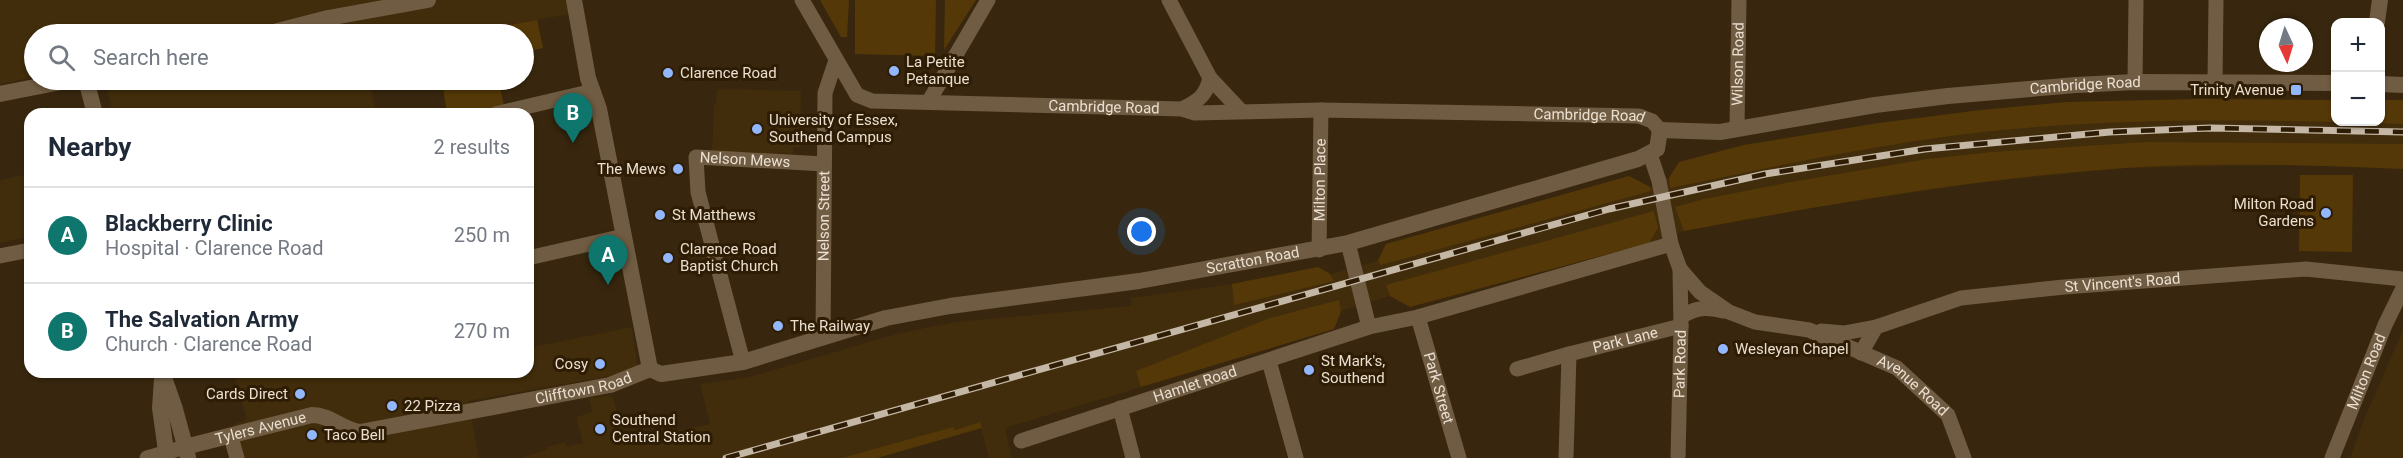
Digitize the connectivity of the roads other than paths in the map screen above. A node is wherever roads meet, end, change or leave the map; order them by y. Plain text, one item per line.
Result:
1 (428, 0) edge
2 (574, 0) edge
3 (802, 0) edge
4 (988, 0) edge
5 (1169, 0) edge
6 (1739, 0) edge
7 (2136, 0) edge
8 (2216, 0) edge
9 (2380, 0) edge
10 (2378, 18) edge
11 (305, 24) edge
12 (836, 60) junction
13 (1210, 78) junction
14 (2135, 82) junction
15 (2215, 82) junction
16 (2331, 84) edge
17 (2385, 84) edge
18 (2403, 85) edge
19 (24, 89) edge
20 (89, 90) edge
21 (593, 91) junction
22 (0, 94) edge
23 (929, 101) junction
24 (93, 108) edge
25 (521, 108) edge
26 (1182, 109) junction
27 (1240, 110) junction
28 (1321, 110) junction
29 (1737, 128) junction
30 (1660, 130) junction
31 (1650, 154) junction
32 (824, 164) junction
33 (624, 236) junction
34 (1672, 240) junction
35 (1348, 243) junction
36 (1319, 250) junction
37 (24, 251) edge
38 (0, 256) edge
39 (534, 257) edge
40 (1680, 269) junction
41 (2403, 279) edge
42 (2403, 288) edge
43 (1729, 312) junction
44 (1418, 317) junction
45 (1681, 321) junction
46 (1369, 327) junction
47 (1876, 327) junction
48 (1809, 330) junction
49 (823, 338) junction
50 (1860, 353) junction
51 (1569, 354) junction
52 (1269, 361) junction
53 (743, 362) junction
54 (650, 369) junction
55 (1517, 369) dead end
56 (162, 378) edge
57 (164, 378) edge
58 (1120, 408) junction
59 (339, 425) joint
60 (231, 437) junction
61 (1021, 441) dead end
62 (186, 453) edge
63 (166, 456) edge
64 (147, 458) edge
65 (237, 458) edge
66 (1134, 458) edge
67 (1296, 458) edge
68 (1459, 458) edge
69 (1566, 458) edge
70 (1678, 458) edge
71 (1964, 458) edge
72 (2332, 458) edge

1 - 11 street
2 - 21 street
3 - 12 street
4 - 23 street
5 - 13 street
6 - 29 street, Wilson Road
7 - 14 street
8 - 15 street
9 - 10 street
12 - 23 street, Cambridge Road
12 - 32 street, Nelson Street
13 - 26 street
13 - 27 street
14 - 15 street, Cambridge Road
14 - 29 street, Cambridge Road
15 - 16 street, Cambridge Road
17 - 18 street
19 - 22 street
20 - 24 street
21 - 25 street
21 - 33 street
23 - 26 street, Cambridge Road
26 - 27 street, Cambridge Road
27 - 28 street, Cambridge Road
28 - 30 street, Cambridge Road
28 - 36 street, Milton Place
29 - 30 street, Cambridge Road
30 - 31 street
31 - 34 street, Avenue Road
31 - 35 street, Scratton Road
32 - 49 street, Nelson Street
32 - 53 street, Nelson Mews
33 - 39 street
33 - 54 street
34 - 40 street, Avenue Road
34 - 44 street, Hamlet Road
35 - 36 street, Scratton Road
35 - 46 street
36 - 49 street, Scratton Road
37 - 38 street
40 - 43 street, Avenue Road
40 - 45 street, Park Road
41 - 47 street, St Vincent's Road
42 - 72 street, Milton Road
43 - 45 street, Avenue Road
43 - 48 street, Avenue Road
44 - 46 street, Hamlet Road
44 - 68 street, Park Street
45 - 51 street, Park Lane
45 - 70 street, Park Road
46 - 52 street, Hamlet Road
47 - 48 street, St Vincent's Road
47 - 50 street
48 - 50 street, Avenue Road
49 - 53 street, Clifftown Road
50 - 71 street, Avenue Road
51 - 55 street, Park Lane
51 - 69 street
52 - 58 street, Hamlet Road
52 - 67 street
53 - 54 street, Clifftown Road
54 - 59 street, Clifftown Road
56 - 63 street
57 - 62 street
58 - 61 street, Hamlet Road
58 - 66 street
59 - 60 street, Tylers Avenue
60 - 62 street, Tylers Avenue
60 - 65 street
62 - 63 street, Tylers Avenue
63 - 64 street, Tylers Avenue

